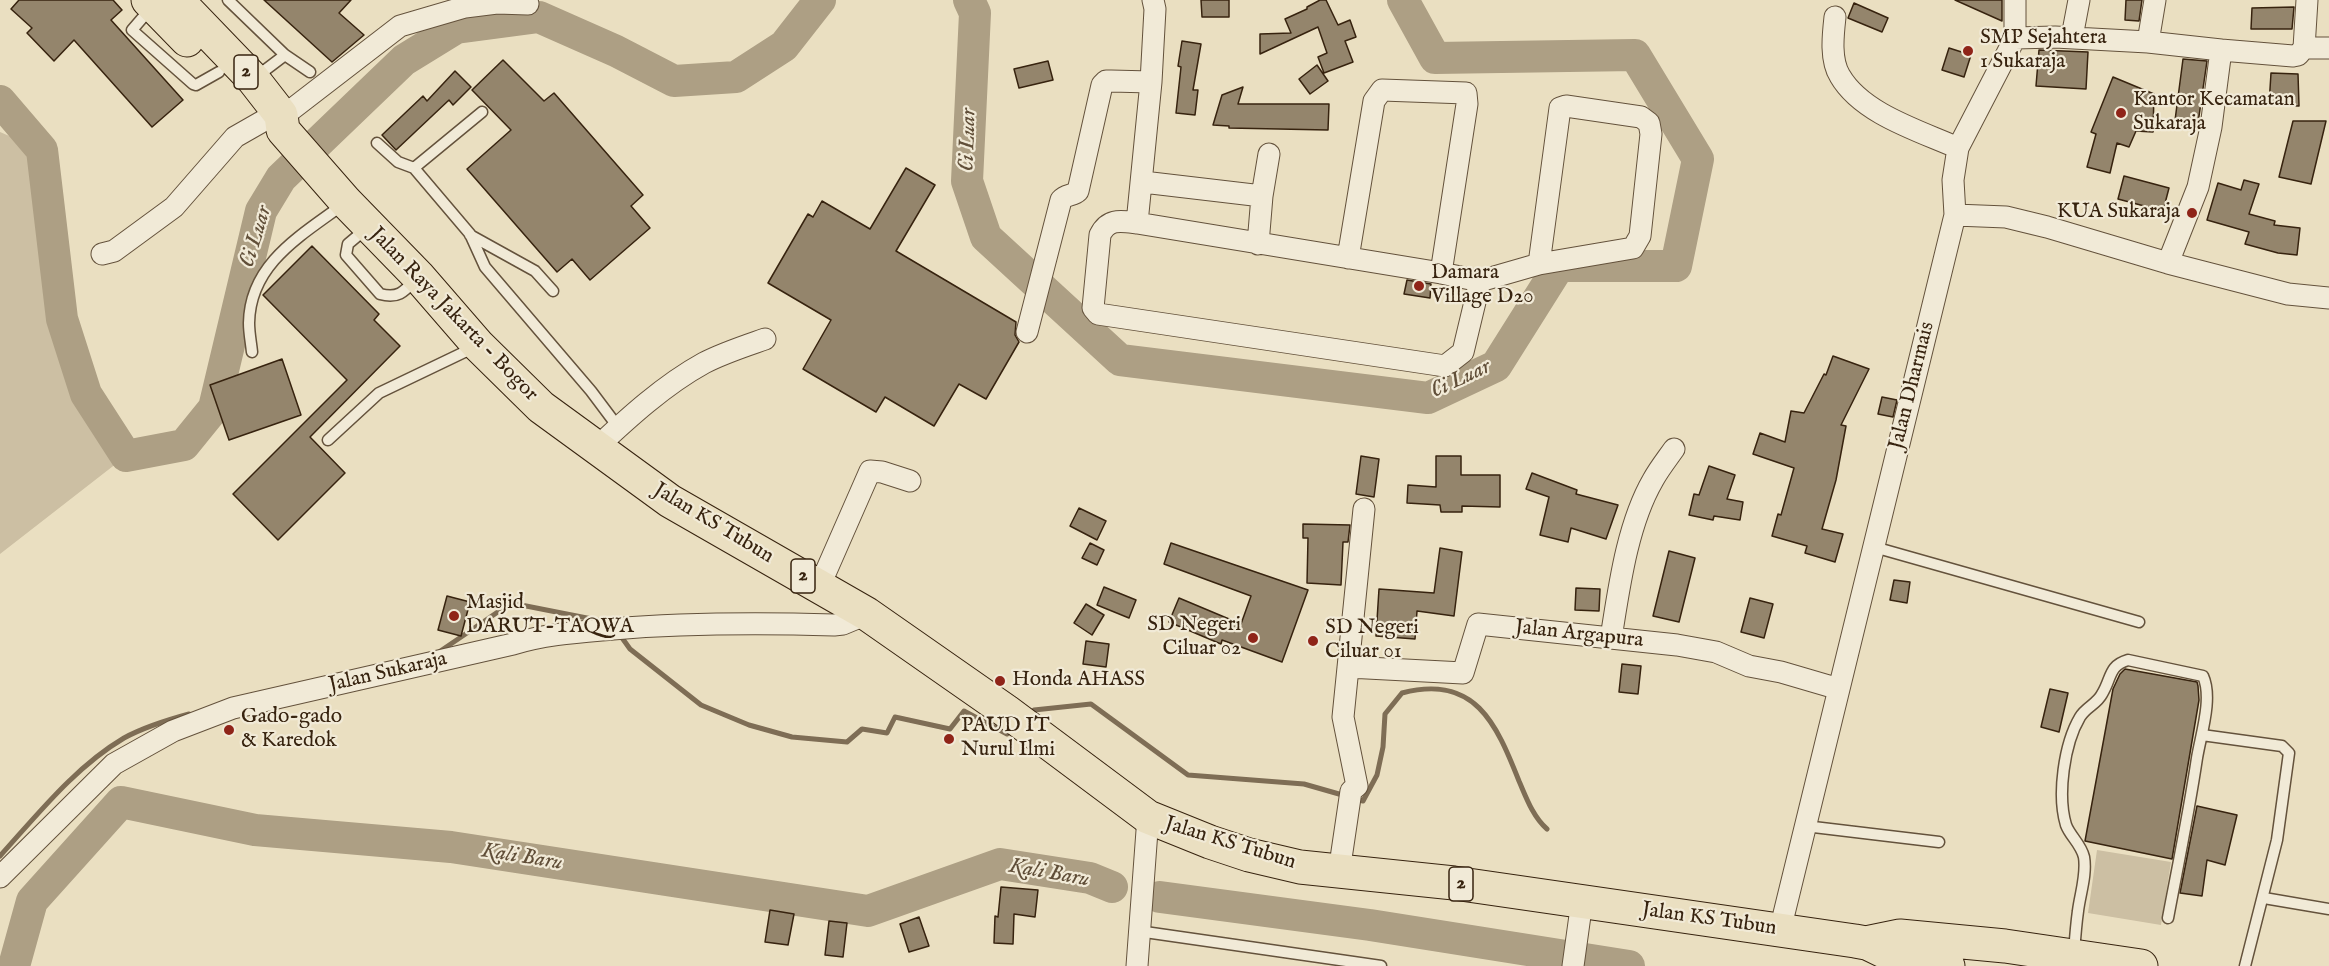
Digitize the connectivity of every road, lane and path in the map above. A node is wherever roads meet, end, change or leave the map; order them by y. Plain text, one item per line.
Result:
1 (228, 0) edge
2 (1153, 0) edge
3 (2015, 0) edge
4 (2079, 0) edge
5 (2155, 0) edge
6 (2307, 0) edge
7 (159, 2) edge
8 (528, 4) dead end
9 (1835, 16) dead end
10 (2072, 37) junction
11 (2015, 38) junction
12 (2148, 42) junction
13 (2304, 48) junction
14 (2329, 48) edge
15 (2221, 50) junction
16 (285, 55) junction
17 (310, 72) dead end
18 (253, 79) junction
19 (1151, 82) junction
20 (482, 112) dead end
21 (278, 125) junction
22 (377, 143) dead end
23 (1958, 148) junction
24 (1269, 154) dead end
25 (414, 168) junction
26 (1143, 182) junction
27 (1262, 196) junction
28 (346, 202) junction
29 (1954, 215) junction
30 (1137, 223) junction
31 (470, 234) junction
32 (1258, 244) junction
33 (102, 254) dead end
34 (1348, 258) junction
35 (2168, 263) junction
36 (1539, 264) junction
37 (1441, 273) junction
38 (1480, 281) junction
39 (553, 291) dead end
40 (2329, 298) edge
41 (1027, 332) dead end
42 (765, 339) dead end
43 (478, 345) junction
44 (252, 351) dead end
45 (607, 438) junction
46 (328, 440) dead end
47 (1674, 449) dead end
48 (910, 481) dead end
49 (1364, 509) dead end
50 (1874, 547) junction
51 (819, 585) junction
52 (867, 614) junction
53 (2139, 622) dead end
54 (1611, 638) junction
55 (1348, 667) junction
56 (1839, 689) junction
57 (2202, 735) junction
58 (1148, 818) junction
59 (1805, 826) junction
60 (1939, 842) dead end
61 (1338, 872) junction
62 (0, 877) edge
63 (2264, 898) junction
64 (2329, 909) edge
65 (1581, 911) junction
66 (2168, 918) dead end
67 (1780, 930) junction
68 (1138, 932) junction
69 (1866, 942) junction
70 (2074, 956) junction
71 (1357, 965) edge
72 (1574, 965) edge
73 (1137, 966) edge
74 (1381, 966) edge
75 (1948, 966) edge
76 (2141, 966) edge
77 (2245, 966) edge

1 - 16 lane
2 - 19 street
3 - 11 street
4 - 10 street
5 - 12 street
6 - 13 street
7 - 18 highway, 2
7 - 21 highway, 2
8 - 21 street
9 - 23 street
10 - 11 street
10 - 12 street
11 - 23 street, Jalan Dharmais
12 - 15 street
13 - 14 street
13 - 15 street
15 - 35 street
16 - 17 lane
16 - 18 lane
18 - 21 highway, 2
19 - 26 street
19 - 41 street
20 - 25 lane
21 - 28 highway, Jalan Raya Jakarta - Bogor / 2
21 - 33 street
22 - 25 lane
23 - 29 street, Jalan Dharmais
24 - 27 street
25 - 31 lane
26 - 27 street
26 - 30 street
27 - 32 street
28 - 43 highway, Jalan Raya Jakarta - Bogor / 2
28 - 44 lane
29 - 35 street
29 - 50 street, Jalan Dharmais
30 - 32 street
30 - 38 street
31 - 39 lane
31 - 45 lane
32 - 34 street
34 - 37 street
34 - 37 street
35 - 40 street
36 - 36 street
36 - 38 street
37 - 38 street
42 - 45 street
43 - 45 highway, Jalan Raya Jakarta - Bogor / 2
43 - 46 lane
45 - 51 highway, Jalan KS Tubun / 2
47 - 54 street
48 - 51 street
49 - 55 street
50 - 53 lane
50 - 56 street, Jalan Dharmais
51 - 52 highway, Jalan KS Tubun / 2
52 - 58 highway, Jalan KS Tubun / 2
52 - 62 street, Jalan Sukaraja
54 - 55 street, Jalan Argapura
54 - 56 street, Jalan Argapura
55 - 61 street
56 - 59 street, Jalan Dharmais
57 - 63 lane
57 - 66 lane
57 - 70 lane
58 - 61 highway, Jalan KS Tubun / 2
58 - 68 street
59 - 60 lane
59 - 67 street, Jalan Dharmais
61 - 65 highway, Jalan KS Tubun / 2
63 - 64 lane
63 - 77 lane
65 - 67 highway, Jalan KS Tubun / 2
65 - 72 street
67 - 69 highway, Jalan KS Tubun / 2
68 - 71 lane
68 - 73 street
69 - 70 highway, 2
69 - 75 highway, 2
70 - 76 highway, 2
71 - 74 lane

